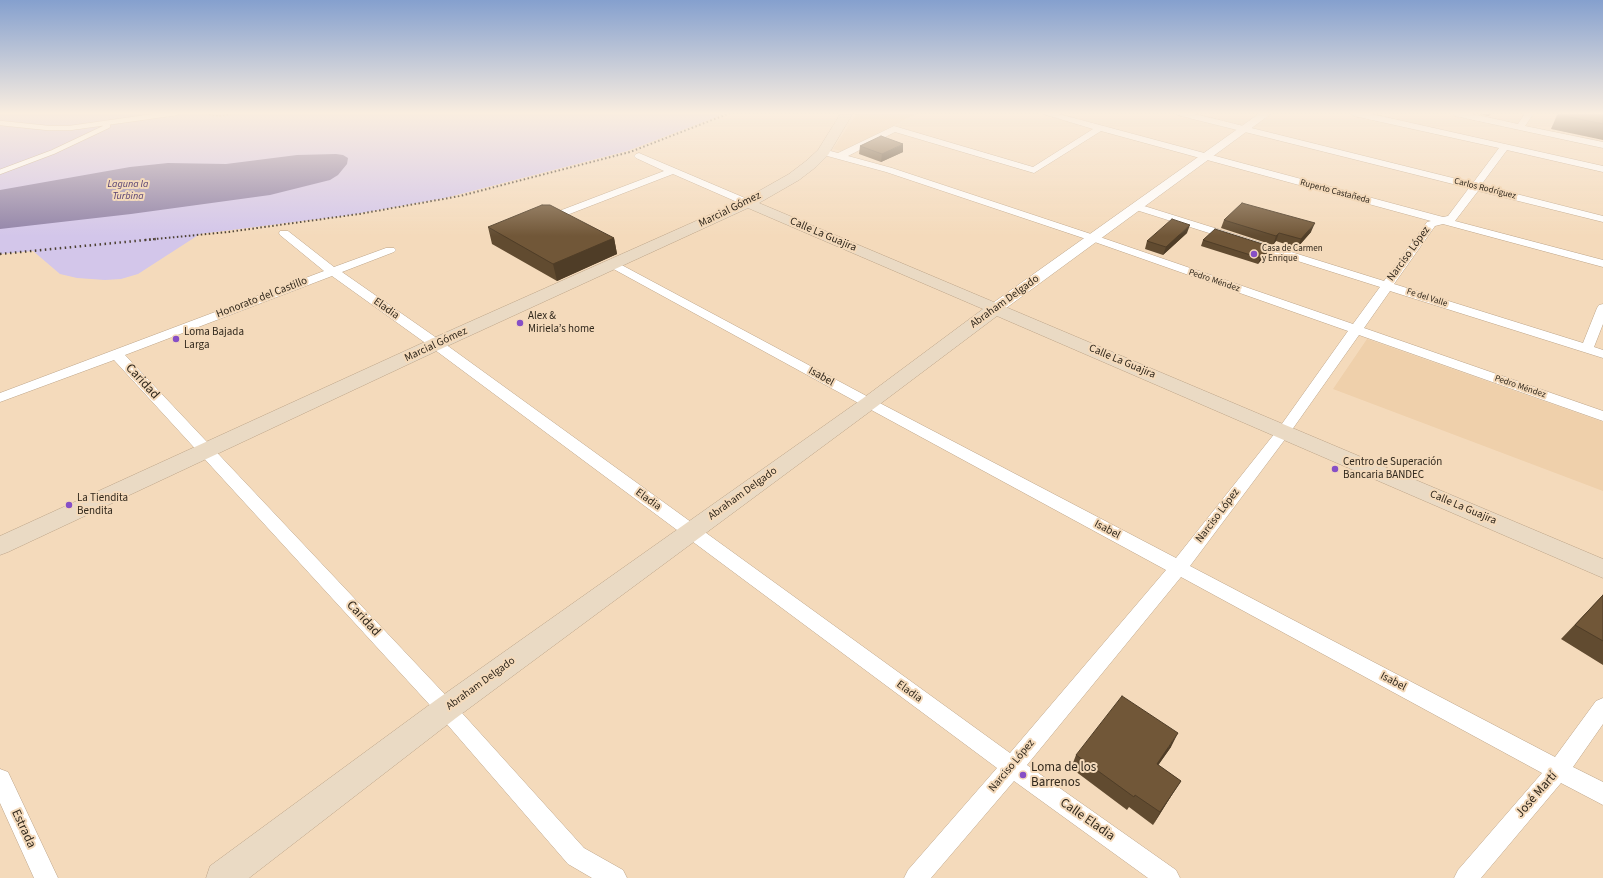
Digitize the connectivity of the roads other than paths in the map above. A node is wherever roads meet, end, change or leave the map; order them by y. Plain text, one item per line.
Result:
1 (48, 154) edge
2 (821, 154) edge
3 (831, 154) edge
4 (844, 154) edge
5 (979, 154) edge
6 (1059, 154) edge
7 (1192, 154) edge
8 (1211, 154) edge
9 (1344, 154) edge
10 (1500, 154) edge
11 (1536, 154) edge
12 (639, 156) dead end
13 (840, 156) junction
14 (1206, 158) junction
15 (1603, 169) edge
16 (672, 171) junction
17 (0, 172) edge
18 (1476, 187) junction
19 (748, 202) junction
20 (1138, 207) junction
21 (550, 218) edge
22 (1603, 219) edge
23 (1440, 220) junction
24 (284, 233) dead end
25 (1093, 238) junction
26 (390, 250) dead end
27 (612, 264) junction
28 (1603, 264) edge
29 (332, 271) junction
30 (1387, 285) junction
31 (996, 308) junction
32 (1603, 308) edge
33 (1355, 330) junction
34 (436, 344) junction
35 (1587, 349) junction
36 (116, 354) junction
37 (1603, 354) edge
38 (0, 398) edge
39 (869, 403) junction
40 (1603, 416) edge
41 (1284, 431) junction
42 (207, 451) junction
43 (691, 532) junction
44 (0, 546) edge
45 (1178, 568) junction
46 (1603, 569) edge
47 (1603, 707) edge
48 (446, 709) junction
49 (1012, 767) junction
50 (1558, 770) junction
51 (0, 779) edge
52 (1603, 794) edge
53 (1165, 876) edge
54 (46, 878) edge
55 (222, 878) edge
56 (615, 878) edge
57 (916, 878) edge
58 (1466, 878) edge

1 - 17 lane
2 - 19 main road, Marcial Gómez
3 - 13 street, Pedro Méndez
4 - 13 street
5 - 6 street
7 - 14 street, Ruperto Castañeda
8 - 14 street, Abraham Delgado
9 - 18 street, Carlos Rodríguez
10 - 18 street, Narciso López
11 - 15 street
12 - 16 street, Calle La Guajira
13 - 25 street, Pedro Méndez
14 - 20 street, Abraham Delgado
14 - 23 street, Ruperto Castañeda
16 - 19 street, Calle La Guajira
16 - 21 street
18 - 22 street, Carlos Rodríguez
18 - 23 street, Narciso López
19 - 27 main road, Marcial Gómez
19 - 31 main road, Calle La Guajira
20 - 25 street, Abraham Delgado
20 - 30 street, Fe del Valle
23 - 28 street, Ruperto Castañeda
23 - 30 street, Narciso López
24 - 29 street, Eladia
25 - 31 street, Abraham Delgado
25 - 33 street, Pedro Méndez
26 - 29 street, Honorato del Castillo
27 - 34 main road, Marcial Gómez
27 - 39 street, Isabel
29 - 34 street, Eladia
29 - 36 street, Honorato del Castillo
30 - 33 street, Narciso López
30 - 35 street, Fe del Valle
31 - 39 main road, Abraham Delgado
31 - 41 main road, Calle La Guajira
32 - 35 street
33 - 40 street, Pedro Méndez
33 - 41 street, Narciso López
34 - 42 main road, Marcial Gómez
34 - 43 street, Eladia
35 - 37 street, Fe del Valle
36 - 38 street, Honorato del Castillo
36 - 42 street, Caridad
39 - 43 main road, Abraham Delgado
39 - 45 street, Isabel
41 - 45 street, Narciso López
41 - 46 main road, Calle La Guajira
42 - 44 main road, Marcial Gómez
42 - 48 street, Caridad
43 - 48 main road, Abraham Delgado
43 - 49 street, Eladia
45 - 49 street, Narciso López
45 - 50 street, Isabel
47 - 50 street, José Martí
48 - 55 main road, Abraham Delgado
48 - 56 street, Caridad
49 - 53 street, Calle Eladia
49 - 57 street, Narciso López
50 - 52 street, Isabel
50 - 58 street, José Martí
51 - 54 street, Estrada

